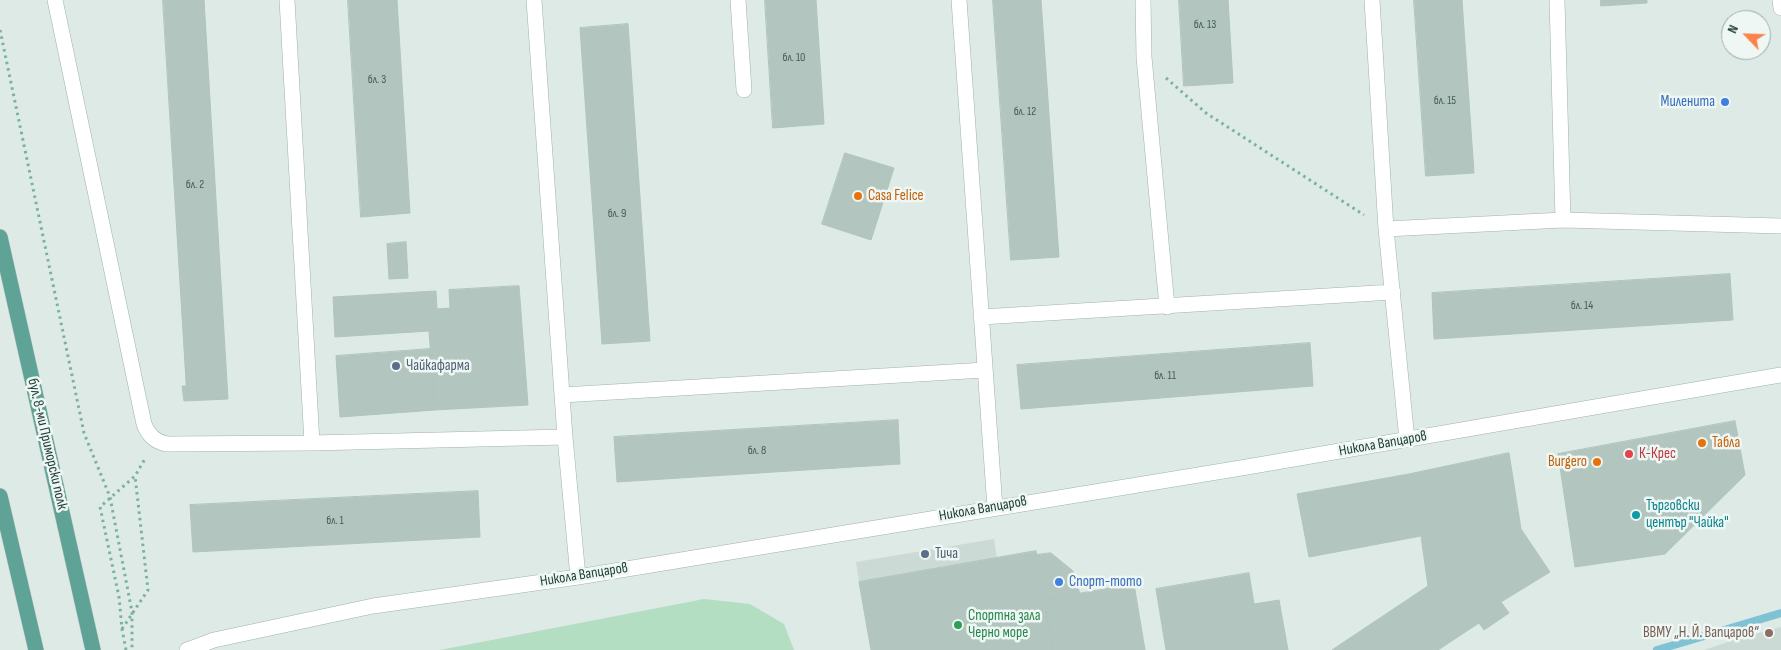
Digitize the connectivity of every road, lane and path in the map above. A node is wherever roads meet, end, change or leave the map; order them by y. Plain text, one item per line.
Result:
1 (55, 0) edge
2 (287, 0) edge
3 (534, 0) edge
4 (738, 0) edge
5 (958, 0) edge
6 (1143, 0) edge
7 (1372, 0) edge
8 (1557, 0) edge
9 (1780, 0) edge
10 (1781, 8) edge
11 (0, 30) edge
12 (1144, 57) junction
13 (744, 90) dead end
14 (1563, 220) junction
15 (1781, 226) edge
16 (1386, 229) junction
17 (0, 237) edge
18 (1393, 292) junction
19 (1167, 306) junction
20 (981, 317) junction
21 (985, 370) junction
22 (1781, 376) edge
23 (562, 394) junction
24 (565, 437) junction
25 (155, 440) junction
26 (1407, 440) junction
27 (312, 443) junction
28 (135, 476) junction
29 (0, 496) edge
30 (110, 497) junction
31 (995, 508) junction
32 (578, 577) junction
33 (132, 612) junction
34 (122, 630) junction
35 (36, 650) edge
36 (93, 650) edge
37 (126, 650) edge
38 (132, 650) edge
39 (188, 650) edge

1 - 25 street
2 - 27 street
3 - 23 street
4 - 13 street
5 - 20 street
6 - 12 street
7 - 16 street
8 - 14 street
9 - 10 street
11 - 30 path
12 - 16 path
12 - 19 street
14 - 15 street
14 - 16 street
16 - 18 street
17 - 36 main road, бул. 8-ми Приморски полк
18 - 19 street
18 - 26 street
19 - 20 street
20 - 21 street
21 - 23 street
21 - 31 street
22 - 26 street, Никола Вапцаров
23 - 24 street
24 - 27 street
24 - 32 street
25 - 27 street
25 - 28 path
26 - 31 street, Никола Вапцаров
28 - 30 path
28 - 33 path
29 - 35 main road
30 - 33 path
30 - 34 path
31 - 32 street, Никола Вапцаров
32 - 39 street, Никола Вапцаров
33 - 34 path
33 - 38 path
34 - 37 path

